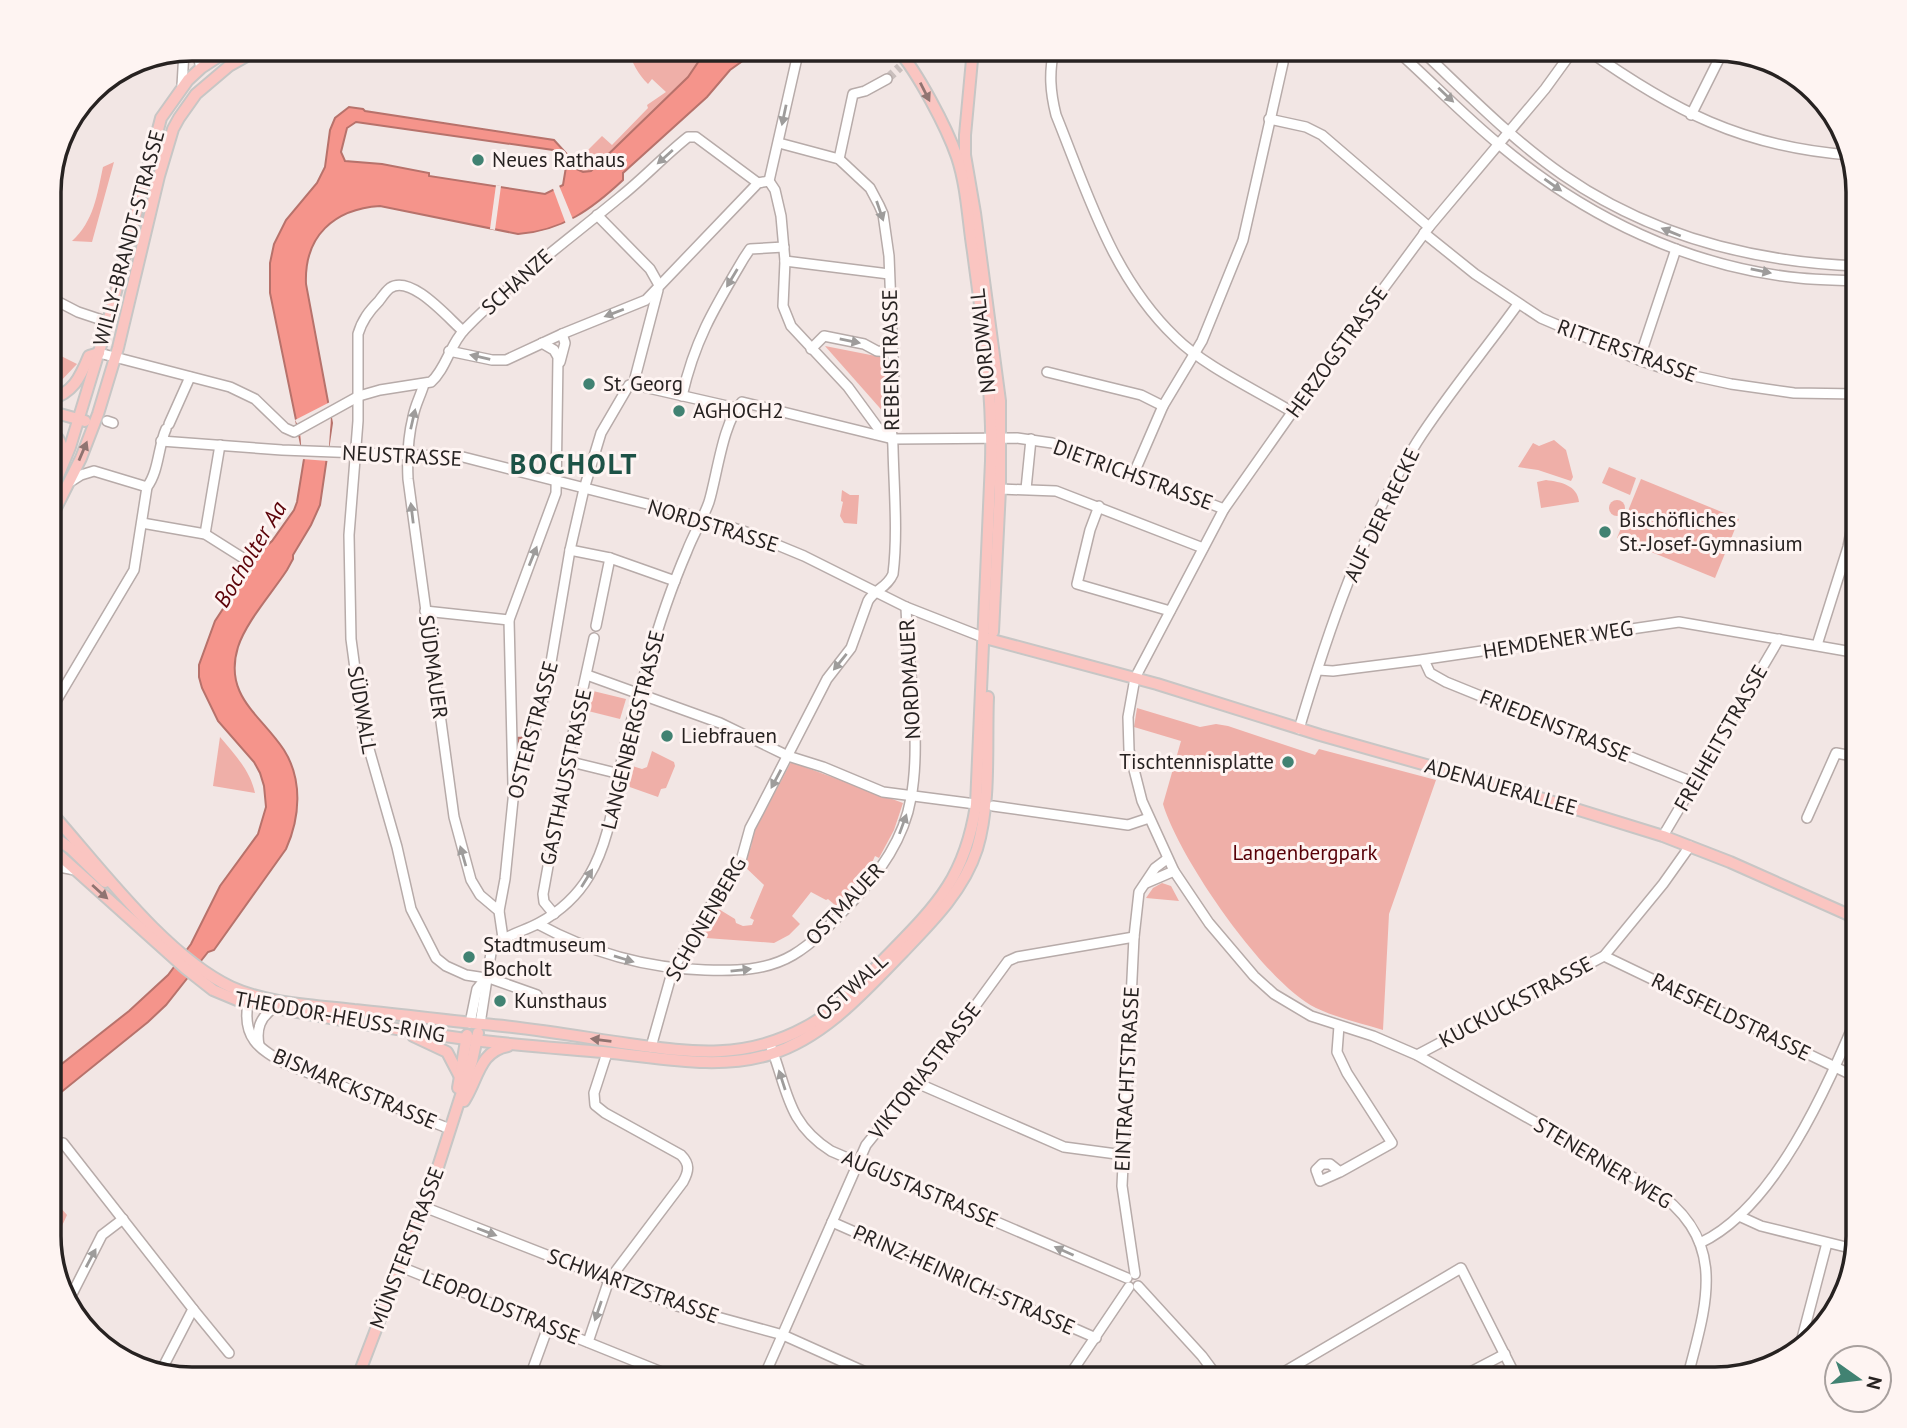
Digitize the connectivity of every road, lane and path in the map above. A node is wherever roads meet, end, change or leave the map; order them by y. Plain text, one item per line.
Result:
1 (974, 61) edge
2 (1052, 61) edge
3 (1408, 61) edge
4 (1433, 61) edge
5 (1565, 61) edge
6 (1604, 61) edge
7 (1718, 61) edge
8 (183, 62) edge
9 (199, 62) edge
10 (210, 62) edge
11 (236, 62) edge
12 (796, 62) edge
13 (905, 62) edge
14 (1283, 63) dead end
15 (201, 68) junction
16 (887, 79) tunnel mouth
17 (182, 86) junction
18 (196, 94) junction
19 (1691, 115) junction
20 (966, 117) junction
21 (1269, 119) junction
22 (943, 126) junction
23 (1509, 132) junction
24 (779, 143) junction
25 (1498, 144) junction
26 (1840, 154) edge
27 (839, 159) junction
28 (769, 181) junction
29 (758, 183) junction
30 (597, 215) junction
31 (1426, 230) junction
32 (784, 247) junction
33 (1676, 249) junction
34 (785, 261) junction
35 (1846, 265) edge
36 (889, 274) junction
37 (1846, 280) edge
38 (659, 285) junction
39 (62, 304) edge
40 (1518, 304) junction
41 (108, 322) junction
42 (463, 331) junction
43 (562, 334) junction
44 (542, 343) junction
45 (811, 349) junction
46 (449, 351) junction
47 (893, 352) junction
48 (99, 353) junction
49 (1195, 354) junction
50 (116, 358) junction
51 (1639, 360) junction
52 (558, 370) junction
53 (1047, 372) dead end
54 (190, 377) junction
55 (424, 384) junction
56 (629, 385) dead end
57 (1846, 394) edge
58 (62, 395) edge
59 (682, 396) junction
60 (359, 397) junction
61 (739, 405) junction
62 (1163, 406) junction
63 (1292, 412) junction
64 (62, 414) edge
65 (79, 419) junction
66 (95, 423) junction
67 (893, 439) junction
68 (996, 439) junction
69 (1031, 439) junction
70 (161, 441) junction
71 (220, 445) junction
72 (62, 446) edge
73 (357, 454) junction
74 (407, 454) junction
75 (65, 462) junction
76 (62, 469) edge
77 (1134, 473) junction
78 (556, 482) junction
79 (68, 483) junction
80 (147, 487) junction
81 (584, 489) junction
82 (1000, 489) junction
83 (1026, 489) junction
84 (62, 496) edge
85 (1099, 506) junction
86 (1224, 509) junction
87 (702, 518) junction
88 (142, 523) junction
89 (205, 534) junction
90 (1203, 548) junction
91 (570, 550) junction
92 (1846, 553) edge
93 (243, 558) dead end
94 (610, 558) junction
95 (676, 577) junction
96 (876, 592) junction
97 (906, 607) junction
98 (425, 611) junction
99 (1170, 611) junction
100 (509, 620) junction
101 (597, 626) dead end
102 (594, 638) dead end
103 (989, 639) junction
104 (1779, 639) junction
105 (1817, 645) junction
106 (1846, 651) edge
107 (1424, 660) junction
108 (1318, 670) junction
109 (587, 675) junction
110 (1135, 678) junction
111 (62, 691) edge
112 (640, 694) junction
113 (1299, 729) junction
114 (1846, 755) edge
115 (788, 756) junction
116 (567, 761) junction
117 (620, 774) junction
118 (1695, 783) junction
119 (514, 790) junction
120 (912, 796) junction
121 (984, 806) junction
122 (1149, 818) junction
123 (1807, 818) dead end
124 (62, 825) edge
125 (1663, 836) junction
126 (62, 843) edge
127 (1690, 846) junction
128 (62, 858) edge
129 (1167, 859) junction
130 (62, 867) edge
131 (76, 870) junction
132 (1174, 871) junction
133 (1144, 884) junction
134 (136, 909) junction
135 (499, 911) junction
136 (554, 914) junction
137 (1846, 914) edge
138 (538, 924) junction
139 (1134, 937) junction
140 (503, 938) junction
141 (171, 951) junction
142 (1604, 956) junction
143 (673, 969) junction
144 (201, 975) junction
145 (486, 978) junction
146 (537, 995) dead end
147 (248, 1003) junction
148 (274, 1007) junction
149 (1339, 1026) junction
150 (394, 1028) junction
151 (473, 1032) junction
152 (1846, 1042) edge
153 (521, 1044) junction
154 (260, 1047) junction
155 (651, 1047) junction
156 (771, 1048) junction
157 (607, 1052) junction
158 (1417, 1055) junction
159 (1835, 1068) junction
160 (1846, 1073) edge
161 (459, 1075) junction
162 (917, 1083) junction
163 (455, 1115) junction
164 (450, 1129) junction
165 (62, 1143) dead end
166 (1124, 1155) junction
167 (859, 1161) junction
168 (1340, 1172) dead end
169 (424, 1207) junction
170 (1739, 1216) junction
171 (123, 1219) junction
172 (832, 1222) junction
173 (1700, 1243) junction
174 (1827, 1243) junction
175 (1845, 1247) edge
176 (401, 1267) junction
177 (609, 1280) junction
178 (1132, 1282) junction
179 (74, 1291) edge
180 (193, 1309) junction
181 (548, 1327) junction
182 (1803, 1333) edge
183 (783, 1335) junction
184 (1096, 1338) junction
185 (588, 1342) junction
186 (229, 1353) dead end
187 (1505, 1354) junction
188 (165, 1364) edge
189 (364, 1367) edge
190 (533, 1367) edge
191 (649, 1367) edge
192 (768, 1367) edge
193 (854, 1367) edge
194 (1075, 1367) edge
195 (1210, 1367) edge
196 (1292, 1367) edge
197 (1480, 1367) edge
198 (1511, 1367) edge
199 (1690, 1367) edge

1 - 20 main road, NORDWALL
2 - 49 street
3 -> 25 street
4 - 23 street
5 - 23 street, HERZOGSTRASSE
6 - 19 street
7 - 19 street
8 - 17 street
9 - 15 street
10 - 15 main road, WILLY-BRANDT-STRASSE
11 - 18 main road
12 -> 24 street
13 -> 22 main road, NORDWALL
14 - 21 street
15 - 17 main road, WILLY-BRANDT-STRASSE
15 - 18 main road
16 - 27 street
17 - 41 main road, WILLY-BRANDT-STRASSE
18 - 50 main road, WILLY-BRANDT-STRASSE
19 - 26 street
20 - 22 main road
20 - 68 main road, NORDWALL
21 - 31 street, RITTERSTRASSE
21 - 49 street
22 - 68 main road, NORDWALL
23 - 25 street, HERZOGSTRASSE
35 -> 23 street
24 - 27 street, REBENSTRASSE
24 - 28 street
25 - 31 street, HERZOGSTRASSE
25 -> 33 street
27 -> 36 street, REBENSTRASSE
28 - 29 street
28 - 32 street
29 -> 30 street, SCHANZE
29 - 38 street
30 - 38 street
30 - 42 street, SCHANZE
31 - 40 street, RITTERSTRASSE
31 - 63 street, HERZOGSTRASSE
32 - 34 street
32 -> 59 street
33 -> 37 street
33 - 51 street
34 - 36 street
34 - 45 street
36 - 47 street, REBENSTRASSE
38 -> 43 street
38 - 59 street, DIETRICHSTRASSE
39 - 41 street
40 - 51 street, RITTERSTRASSE
40 - 108 street, AUF DER RECKE
41 - 48 main road, WILLY-BRANDT-STRASSE
42 - 46 street, SCHANZE
42 - 60 street, SÜDWALL
43 - 44 street
43 - 52 street
44 -> 46 street
44 - 52 street
45 -> 47 street
45 - 67 street
46 - 55 street, SCHANZE
47 - 67 street, REBENSTRASSE
48 - 50 street
48 - 58 main road
48 - 65 main road, WILLY-BRANDT-STRASSE
49 - 62 street
49 - 63 street
50 - 54 street
50 - 66 main road, WILLY-BRANDT-STRASSE
51 - 57 street, RITTERSTRASSE
52 - 78 street
53 - 62 street
54 - 60 street
54 - 70 street
55 - 60 street
74 -> 55 street, SÜDMAUER
56 - 81 street, OSTERSTRASSE
59 - 61 street, DIETRICHSTRASSE
60 - 73 street, SÜDWALL
61 - 67 street, DIETRICHSTRASSE
61 - 87 street, LANGENBERGSTRASSE
62 - 77 street
63 - 86 street, HERZOGSTRASSE
64 - 65 main road
65 - 66 main road
65 - 75 main road, WILLY-BRANDT-STRASSE
79 -> 66 main road, WILLY-BRANDT-STRASSE
67 - 68 street, DIETRICHSTRASSE
67 - 96 street, REBENSTRASSE
68 - 69 street, DIETRICHSTRASSE
68 - 82 main road, NORDWALL
68 - 103 main road, NORDWALL
69 - 77 street, DIETRICHSTRASSE
69 - 83 street
70 - 71 street, NEUSTRASSE
70 - 80 street
71 - 73 street, NEUSTRASSE
71 - 89 street
72 - 75 main road
73 - 74 street, NEUSTRASSE
73 - 145 street, SÜDWALL
74 - 78 street, NEUSTRASSE
98 -> 74 street, SÜDMAUER
75 - 76 main road, WILLY-BRANDT-STRASSE
77 - 86 street, DIETRICHSTRASSE
78 - 81 street, NEUSTRASSE
100 -> 78 street
79 - 80 street
79 - 84 main road, WILLY-BRANDT-STRASSE
80 - 88 street
81 - 87 street, NORDSTRASSE
81 - 91 street, OSTERSTRASSE
82 - 83 street
82 - 103 main road, NORDWALL
83 - 85 street
85 - 90 street
85 - 99 street
86 - 90 street, HERZOGSTRASSE
87 - 95 street, LANGENBERGSTRASSE
87 - 96 street, NORDSTRASSE
88 - 89 street
88 - 111 street
89 - 93 street
90 - 99 street, HERZOGSTRASSE
91 - 94 street
91 - 119 street, OSTERSTRASSE
92 - 105 street
94 - 95 street
94 - 101 street
95 - 112 street, LANGENBERGSTRASSE
96 - 97 street, NORDMAUER
96 -> 115 street, SCHONENBERG
97 - 103 street
97 - 120 street, NORDMAUER
98 - 100 street
135 -> 98 street, SÜDMAUER
99 - 110 street, HERZOGSTRASSE
100 - 119 street
102 - 109 street, GASTHAUSSTRASSE
103 - 110 main road
103 - 121 main road, OSTWALL
104 - 105 street, HEMDENER WEG
104 - 107 street, HEMDENER WEG
104 - 118 street, FREIHEITSTRASSE
105 - 106 street, HEMDENER WEG
107 - 108 street, HEMDENER WEG
107 - 118 street, FRIEDENSTRASSE
108 - 113 street
109 - 112 street
109 - 116 street, GASTHAUSSTRASSE
110 - 113 main road, ADENAUERALLEE
110 - 122 street, STENERNER WEG
112 - 115 street
112 - 117 street, LANGENBERGSTRASSE
113 - 125 main road, ADENAUERALLEE
114 - 123 street
115 - 120 street
115 -> 143 street, SCHONENBERG
116 - 117 street
116 - 136 street, GASTHAUSSTRASSE
136 -> 117 street, LANGENBERGSTRASSE
118 - 125 street, FREIHEITSTRASSE
119 - 135 street, OSTERSTRASSE
120 - 121 street
143 -> 120 street, OSTMAUER
121 - 122 street
121 - 156 main road, OSTWALL
122 - 129 street, STENERNER WEG
124 - 134 main road, THEODOR-HEUSS-RING
125 - 127 main road, ADENAUERALLEE
126 - 134 main road
127 - 137 main road, ADENAUERALLEE
127 - 142 street, KUCKUCKSTRASSE
128 - 131 main road, THEODOR-HEUSS-RING
129 - 132 street, STENERNER WEG
129 - 133 street, EINTRACHTSTRASSE
130 - 131 street
131 -> 141 main road, THEODOR-HEUSS-RING
132 - 133 street
132 - 149 street, STENERNER WEG
133 - 139 street, EINTRACHTSTRASSE
134 - 141 main road, THEODOR-HEUSS-RING
135 - 140 street
136 - 138 street, LANGENBERGSTRASSE
138 - 140 street, LANGENBERGSTRASSE
138 -> 143 street, OSTMAUER
139 - 162 street, VIKTORIASTRASSE
139 - 166 street, EINTRACHTSTRASSE
140 - 145 street
141 - 144 main road, THEODOR-HEUSS-RING
142 - 158 street, KUCKUCKSTRASSE
142 - 159 street, RAESFELDSTRASSE
143 - 155 street, SCHONENBERG
144 - 147 main road, THEODOR-HEUSS-RING
144 - 151 main road, THEODOR-HEUSS-RING
145 - 146 street, SÜDWALL
145 - 151 street
147 - 148 main road, THEODOR-HEUSS-RING
147 - 154 street, BISMARCKSTRASSE
148 - 150 main road, THEODOR-HEUSS-RING
148 - 154 street, BISMARCKSTRASSE
149 - 158 street, STENERNER WEG
149 - 168 street
150 - 151 main road
150 - 161 main road
151 - 153 main road, OSTWALL
155 -> 151 main road, OSTWALL
151 - 161 main road, MÜNSTERSTRASSE
151 - 163 main road, MÜNSTERSTRASSE
152 - 159 street
153 - 157 main road, OSTWALL
153 - 163 main road, OSTWALL
154 - 164 street, BISMARCKSTRASSE
155 - 156 main road, OSTWALL
156 - 157 main road, OSTWALL
167 -> 156 street, AUGUSTASTRASSE
157 - 177 street
158 - 173 street, STENERNER WEG
159 - 160 street, RAESFELDSTRASSE
159 - 170 street
161 - 163 main road, MÜNSTERSTRASSE
162 - 166 street
162 - 167 street, VIKTORIASTRASSE
163 - 164 main road, MÜNSTERSTRASSE
164 - 169 main road, MÜNSTERSTRASSE
165 - 171 street
166 - 178 street, EINTRACHTSTRASSE
167 - 172 street, VIKTORIASTRASSE
178 -> 167 street, AUGUSTASTRASSE
169 - 176 main road, MÜNSTERSTRASSE
169 -> 177 street, SCHWARTZSTRASSE
170 - 173 street
170 - 174 street
179 -> 171 street
171 - 180 street
172 - 183 street, VIKTORIASTRASSE
172 - 184 street, PRINZ-HEINRICH-STRASSE
173 - 199 street
174 - 175 street
174 - 182 street
176 - 181 street, LEOPOLDSTRASSE
176 - 189 main road, MÜNSTERSTRASSE
177 - 183 street, SCHWARTZSTRASSE
177 -> 185 street
178 - 184 street
178 - 195 street
180 - 186 street
180 - 188 street
181 - 185 street, LEOPOLDSTRASSE
181 - 190 street
183 - 192 street, VIKTORIASTRASSE
183 - 193 street, SCHWARTZSTRASSE
184 - 194 street
185 - 191 street, LEOPOLDSTRASSE
187 - 196 street
187 - 197 street
187 - 198 street

